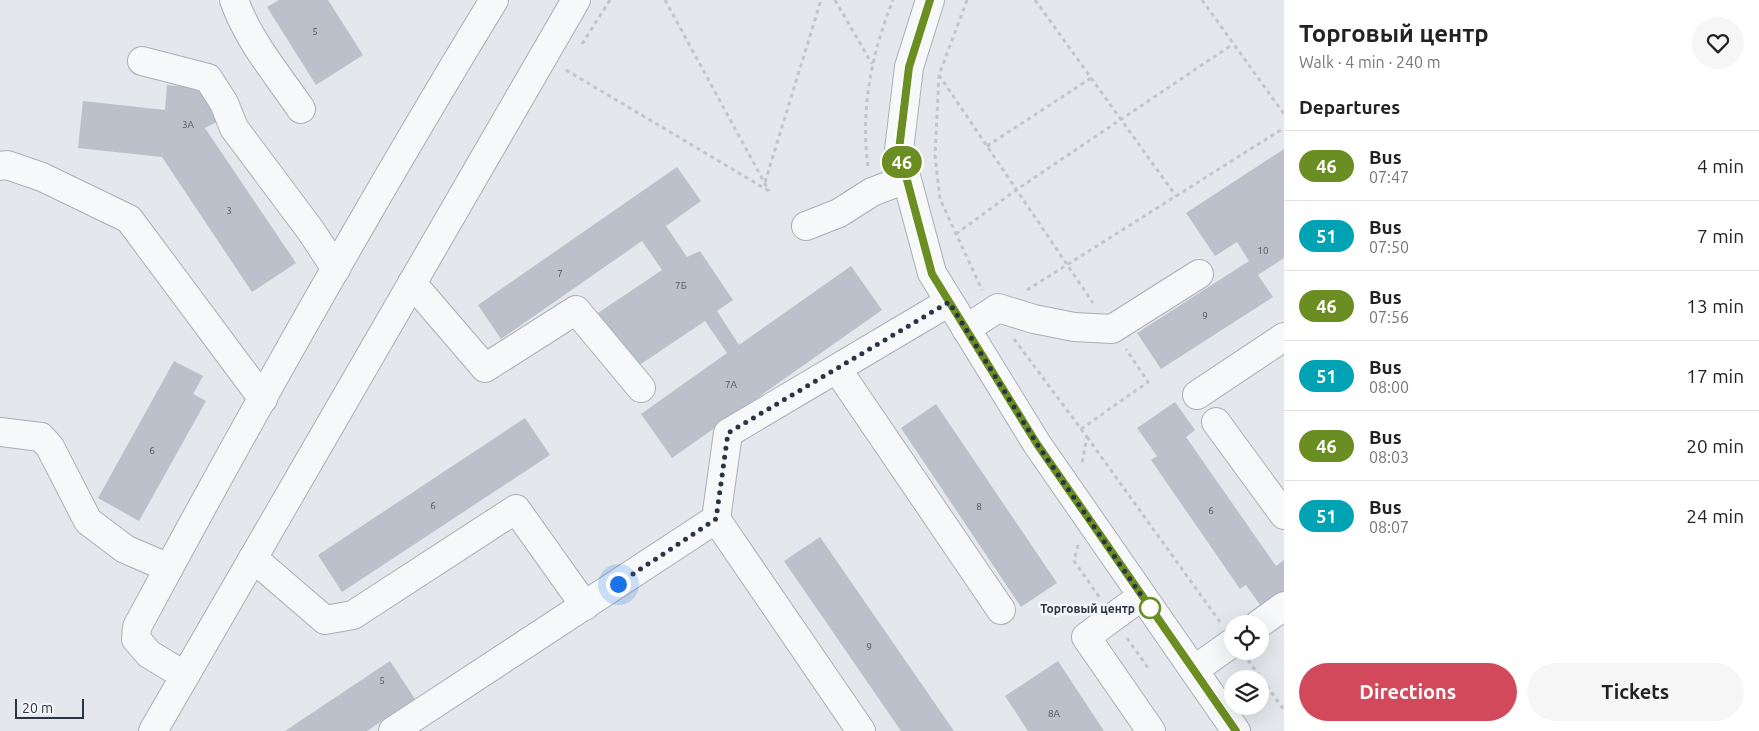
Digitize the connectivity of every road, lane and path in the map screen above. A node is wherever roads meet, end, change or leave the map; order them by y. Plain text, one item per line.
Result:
1 (234, 0) edge
2 (494, 0) edge
3 (576, 0) edge
4 (610, 0) edge
5 (665, 0) edge
6 (821, 0) edge
7 (835, 0) edge
8 (893, 0) edge
9 (930, 0) edge
10 (1035, 0) edge
11 (1202, 0) edge
12 (1233, 44) junction
13 (580, 47) dead end
14 (142, 61) dead end
15 (570, 63) dead end
16 (872, 64) junction
17 (939, 75) dead end
18 (1091, 78) junction
19 (301, 109) dead end
20 (1284, 114) edge
21 (1121, 119) junction
22 (1284, 128) edge
23 (987, 146) junction
24 (0, 166) edge
25 (906, 179) junction
26 (764, 182) junction
27 (1016, 190) junction
28 (872, 192) junction
29 (1176, 196) junction
30 (806, 226) dead end
31 (956, 234) dead end
32 (1067, 265) junction
33 (336, 269) junction
34 (1200, 274) dead end
35 (412, 283) junction
36 (949, 302) junction
37 (998, 308) junction
38 (966, 329) junction
39 (1112, 330) junction
40 (1284, 337) edge
41 (837, 369) junction
42 (640, 388) dead end
43 (1197, 395) dead end
44 (263, 399) junction
45 (1216, 422) dead end
46 (1081, 429) dead end
47 (0, 432) edge
48 (1087, 437) dead end
49 (1284, 515) edge
50 (716, 519) junction
51 (253, 558) junction
52 (169, 568) junction
53 (1142, 596) junction
54 (585, 606) junction
55 (1284, 606) edge
56 (1001, 610) dead end
57 (1269, 617) edge
58 (1224, 628) edge
59 (1224, 649) edge
60 (1247, 660) edge
61 (1194, 670) junction
62 (184, 676) junction
63 (1284, 710) edge
64 (1227, 728) edge
65 (152, 731) edge
66 (393, 731) edge
67 (861, 731) edge
68 (1151, 731) edge

1 - 19 street
2 - 33 street
3 - 35 street
4 - 13 path
5 - 26 path
6 - 26 path
7 - 16 path
8 - 16 path
9 - 25 street
10 - 18 path
11 - 12 path
12 - 20 path
12 - 21 path
14 - 33 street
15 - 26 path
16 - 28 path
17 - 23 path
18 - 21 path
18 - 23 path
21 - 27 path
21 - 29 path
22 - 29 path
23 - 27 path
24 - 44 street
25 - 28 street
25 - 36 street
27 - 31 path
27 - 32 path
28 - 30 street
29 - 32 path
32 - 37 path
32 - 39 path
33 - 44 street
34 - 39 street
35 - 42 street
35 - 51 street
36 - 38 street
36 - 41 street
37 - 38 street
37 - 39 street
38 - 53 street
39 - 46 path
40 - 43 street
41 - 50 street
41 - 56 street
44 - 52 street
45 - 49 street
47 - 52 street
48 - 58 path
50 - 54 street
50 - 67 street
51 - 54 street
51 - 62 street
52 - 62 street
53 - 61 street
53 - 68 street
54 - 66 street
55 - 57 street
59 - 61 street
60 - 63 path
61 - 64 street
62 - 65 street

